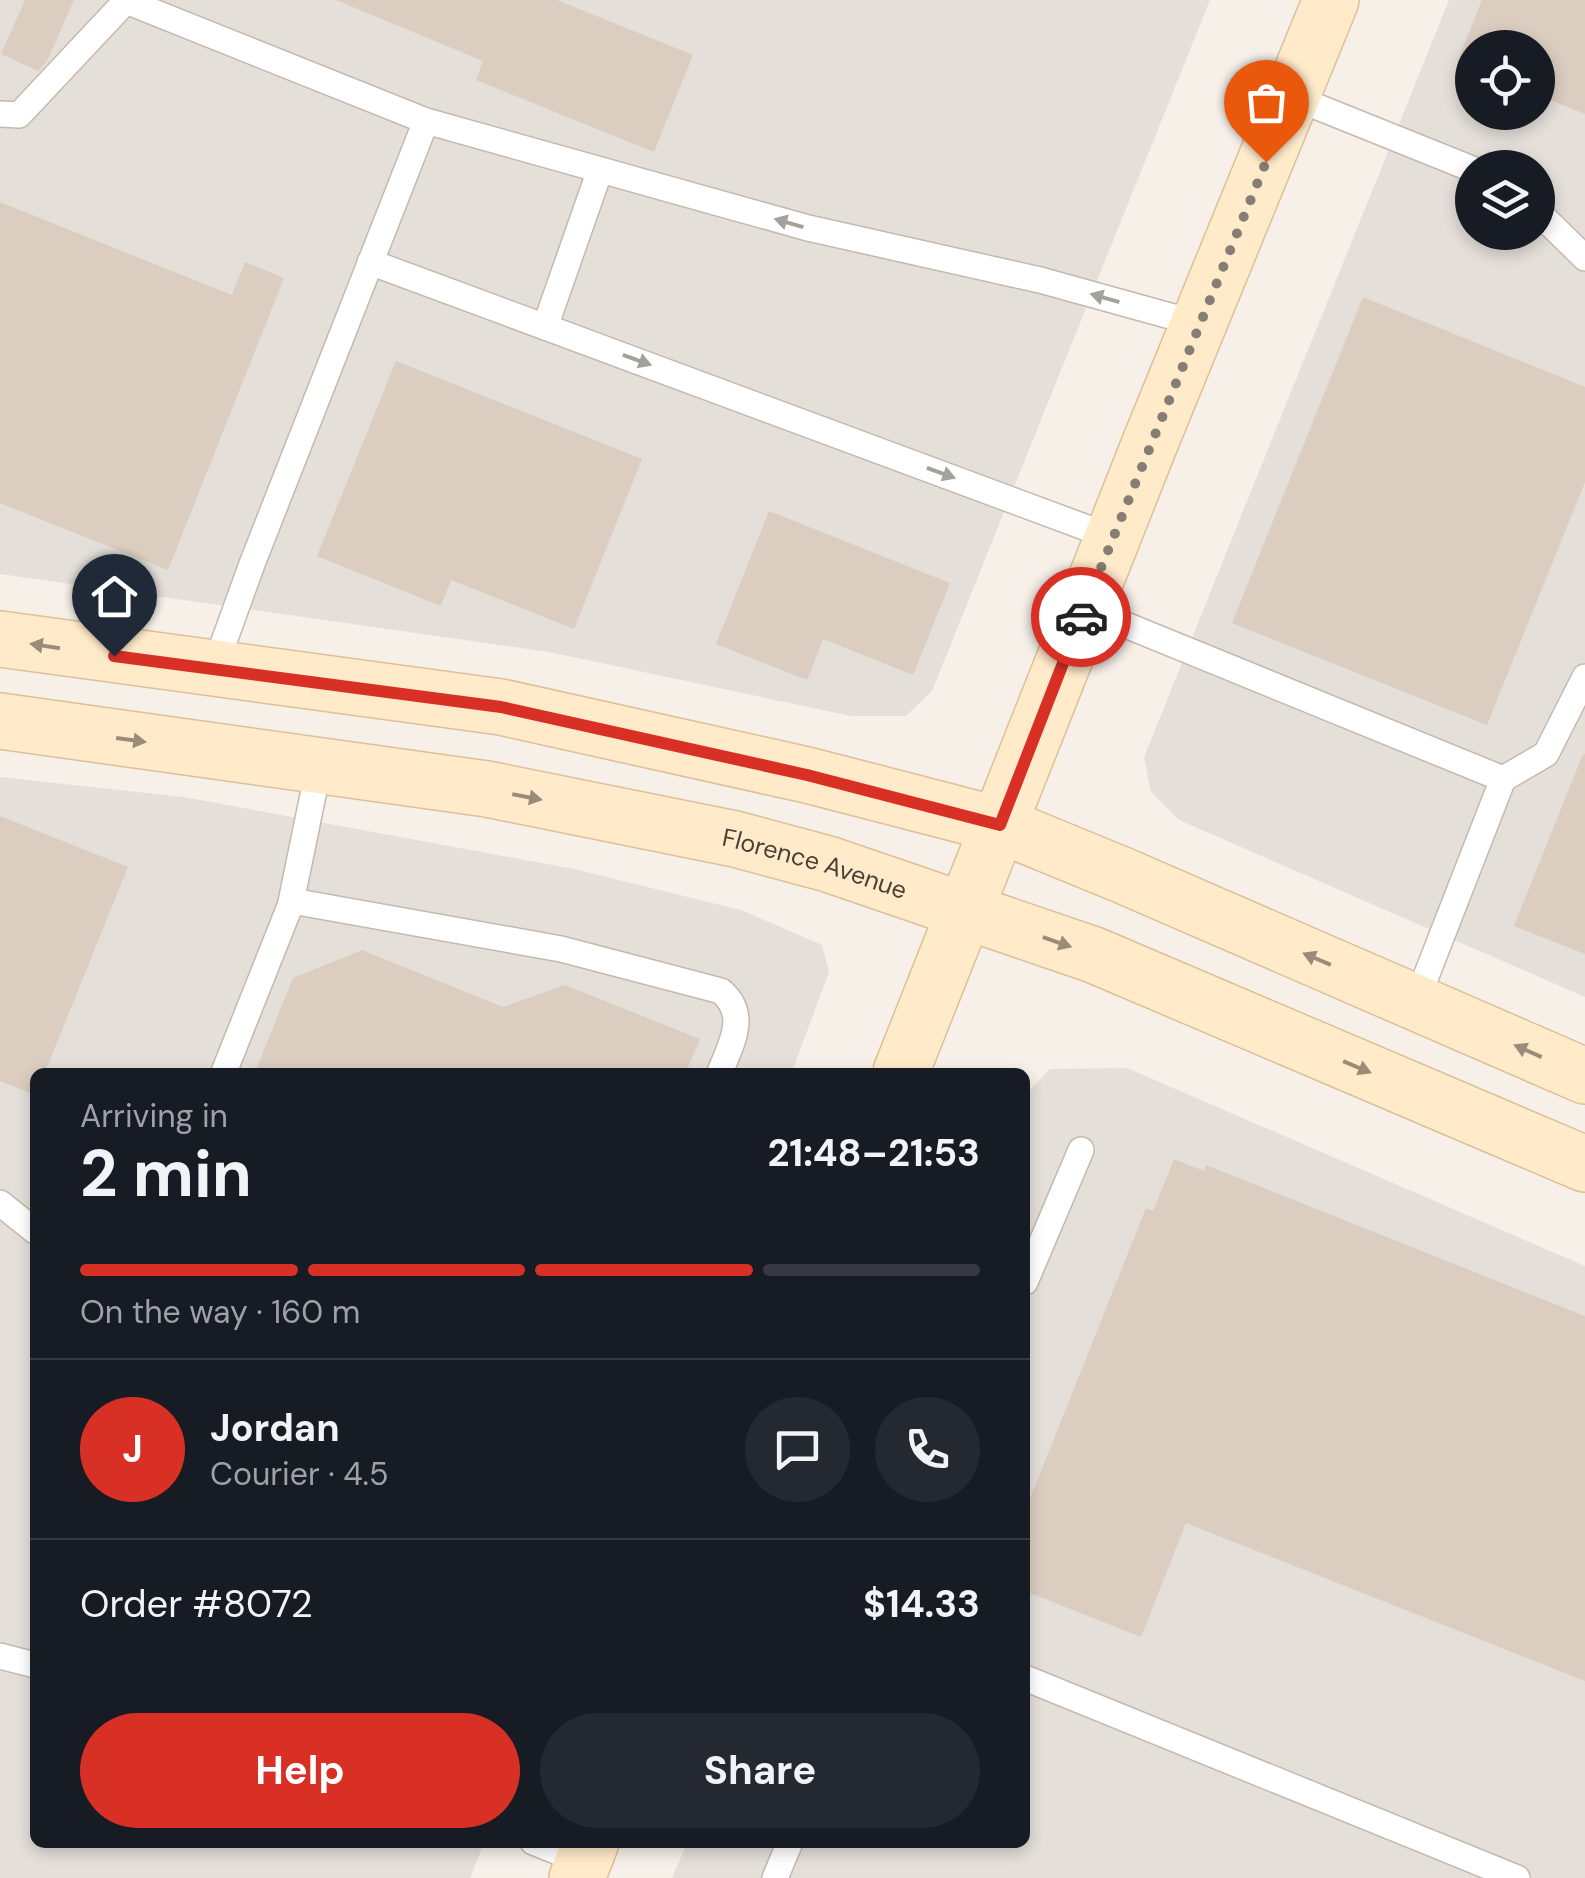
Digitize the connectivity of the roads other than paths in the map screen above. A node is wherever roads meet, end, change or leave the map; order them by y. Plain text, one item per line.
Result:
1 (1331, 0) edge
2 (1293, 97) junction
3 (0, 114) edge
4 (426, 121) junction
5 (1455, 162) edge
6 (600, 170) junction
7 (1555, 229) edge
8 (1585, 258) edge
9 (370, 262) junction
10 (1199, 324) junction
11 (545, 326) junction
12 (1114, 538) junction
13 (1084, 608) junction
14 (0, 639) edge
15 (214, 670) junction
16 (1585, 677) edge
17 (0, 722) edge
18 (320, 766) junction
19 (1504, 780) junction
20 (1000, 825) junction
21 (291, 902) junction
22 (965, 911) junction
23 (1416, 1002) junction
24 (226, 1068) edge
25 (722, 1068) edge
26 (902, 1068) edge
27 (1585, 1076) edge
28 (1081, 1150) dead end
29 (1585, 1164) edge
30 (0, 1203) edge
31 (30, 1227) edge
32 (1030, 1270) edge
33 (0, 1656) edge
34 (30, 1664) edge
35 (1030, 1680) edge
36 (549, 1848) edge
37 (788, 1848) edge
38 (583, 1861) edge
39 (775, 1878) edge
40 (1516, 1878) edge

1 - 2 main road
2 - 5 lane
2 - 10 main road
3 - 4 lane
4 - 6 lane
4 - 9 lane
10 -> 6 lane
6 - 11 lane
7 - 8 lane
9 - 11 lane
9 - 15 lane
10 - 12 main road
11 -> 12 lane
12 - 13 main road
13 - 19 lane
13 - 20 main road
15 -> 14 main road
15 - 20 main road
16 - 19 lane
17 -> 18 main road, Florence Avenue
18 - 21 lane
18 -> 22 main road, Florence Avenue
19 - 23 lane
20 - 22 main road
23 -> 20 main road
21 - 24 lane
21 - 25 lane
22 - 26 main road
22 -> 29 main road, Florence Avenue
27 -> 23 main road
28 - 32 lane
30 - 31 lane
33 - 34 lane
35 - 40 lane
36 - 38 lane
37 - 39 lane

